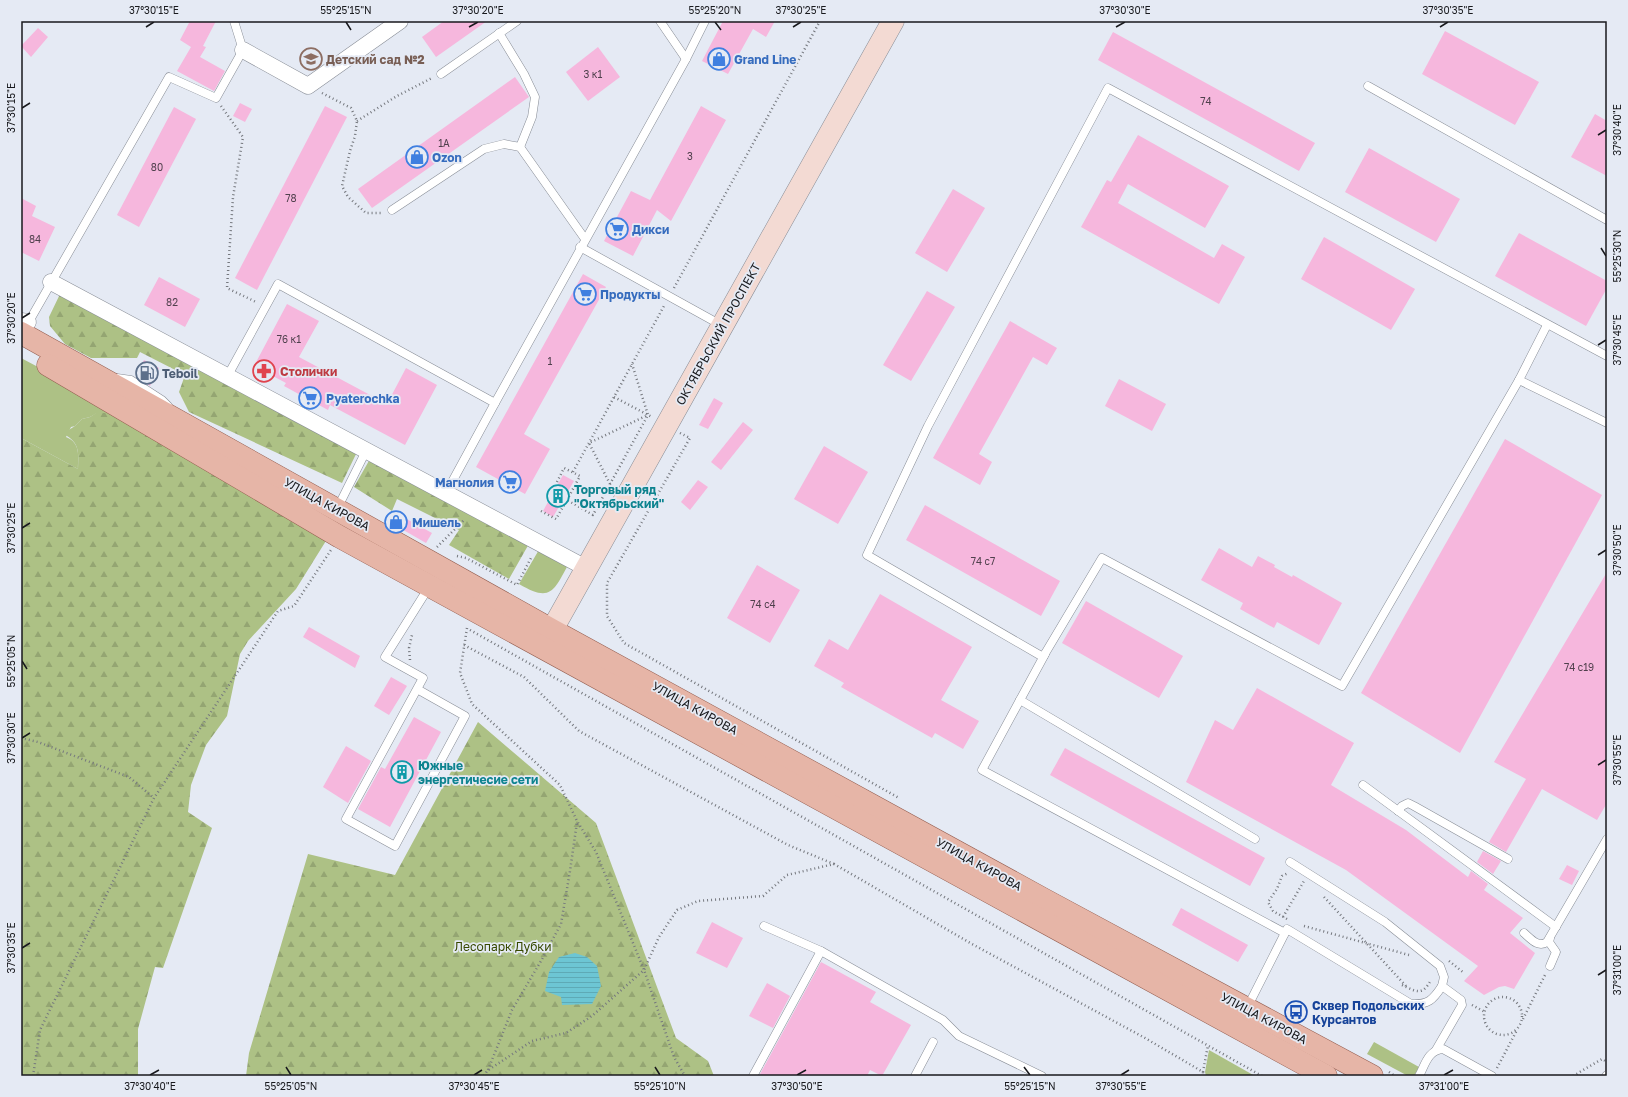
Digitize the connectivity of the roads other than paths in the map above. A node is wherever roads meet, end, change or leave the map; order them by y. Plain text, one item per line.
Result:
1 (234, 21) edge
2 (400, 21) edge
3 (517, 21) edge
4 (660, 21) edge
5 (705, 21) edge
6 (893, 21) edge
7 (500, 33) junction
8 (243, 50) junction
9 (686, 59) junction
10 (441, 74) road end
11 (1368, 86) dead end
12 (520, 147) junction
13 (392, 210) road end
14 (1607, 220) edge
15 (585, 239) junction
16 (580, 247) junction
17 (51, 282) junction
18 (1547, 324) junction
19 (722, 326) junction
20 (22, 333) edge
21 (1607, 356) edge
22 (228, 377) junction
23 (1519, 380) junction
24 (495, 403) junction
25 (1607, 423) edge
26 (366, 451) junction
27 (446, 493) junction
28 (336, 509) junction
29 (586, 568) junction
30 (430, 586) junction
31 (547, 638) junction
32 (1046, 651) junction
33 (417, 689) junction
34 (1020, 700) junction
35 (1362, 785) dead end
36 (1398, 811) junction
37 (1255, 839) dead end
38 (1607, 839) edge
39 (1508, 859) dead end
40 (1290, 862) dead end
41 (764, 926) dead end
42 (1556, 927) junction
43 (1285, 933) junction
44 (1524, 934) dead end
45 (1550, 938) junction
46 (821, 952) junction
47 (1550, 966) road end
48 (1442, 986) junction
49 (1246, 1009) junction
50 (933, 1042) dead end
51 (1436, 1050) junction
52 (753, 1076) edge
53 (915, 1076) edge
54 (1042, 1076) edge
55 (1326, 1076) edge
56 (1372, 1076) edge
57 (1420, 1076) edge
58 (1492, 1076) edge

1 - 8 lane
2 - 8 street
3 - 7 lane
4 - 9 lane
5 - 9 lane
6 - 19 main road, ОКТЯБРЬСКИЙ ПРОСПЕКТ
7 - 10 lane
7 - 12 lane
8 - 17 lane
9 - 15 lane
11 - 14 lane
12 - 13 lane
12 - 15 lane
15 - 16 lane
16 - 19 lane
16 - 24 lane
17 - 20 lane
17 - 22 street
18 - 21 lane
18 - 23 lane
18 - 32 lane
19 - 29 main road, ОКТЯБРЬСКИЙ ПРОСПЕКТ
20 - 28 main road, УЛИЦА КИРОВА
20 - 30 main road, УЛИЦА КИРОВА
22 - 24 lane
22 - 26 street
23 - 25 lane
23 - 32 lane
24 - 27 lane
26 - 27 street
26 - 28 lane
27 - 29 street
28 - 31 main road, УЛИЦА КИРОВА
29 - 31 main road, ОКТЯБРЬСКИЙ ПРОСПЕКТ
30 - 31 main road, УЛИЦА КИРОВА
30 - 33 lane
31 - 49 main road, УЛИЦА КИРОВА
31 - 55 main road, УЛИЦА КИРОВА
32 - 34 lane
33 - 33 lane
34 - 37 lane
34 - 43 lane
35 - 36 lane
36 - 39 lane
36 - 42 lane
38 - 42 lane
40 - 48 lane
41 - 46 lane
42 - 45 lane
43 - 48 lane
43 - 49 lane
44 - 45 lane
45 - 47 lane
46 - 52 lane
46 - 54 lane
48 - 51 lane
49 - 56 main road, УЛИЦА КИРОВА
50 - 53 lane
51 - 57 lane
51 - 58 lane

